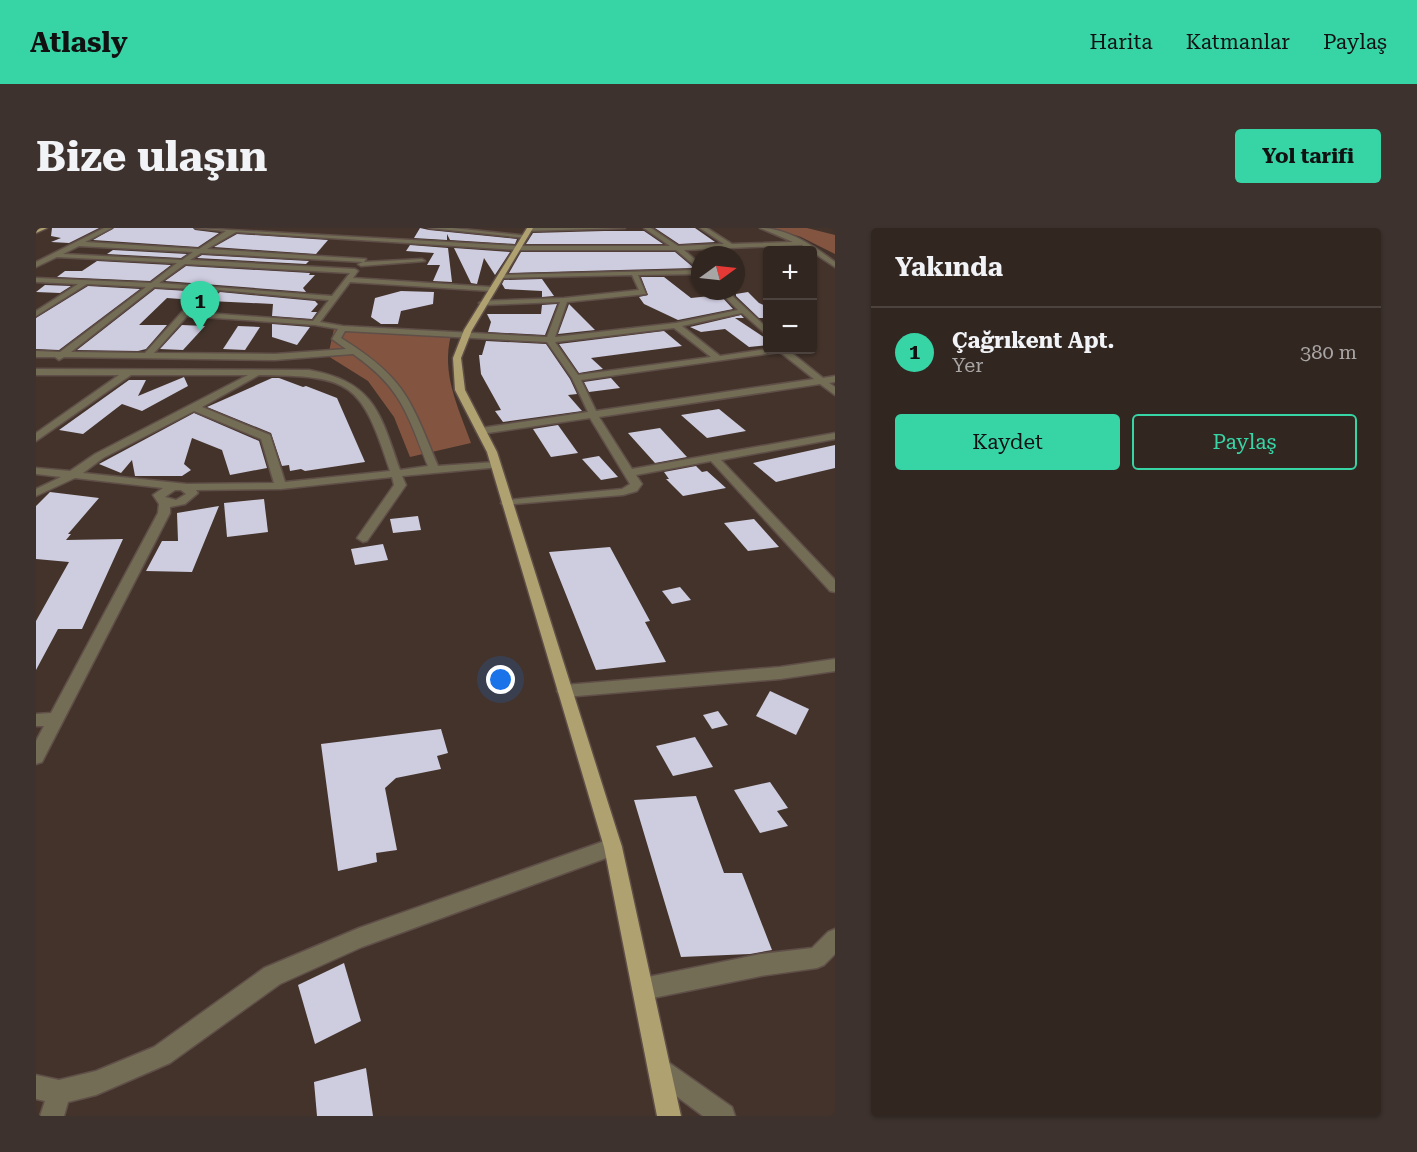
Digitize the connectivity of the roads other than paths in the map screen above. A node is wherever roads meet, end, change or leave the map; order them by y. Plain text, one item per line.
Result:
1 (42, 228) edge
2 (109, 228) edge
3 (198, 228) edge
4 (331, 228) edge
5 (432, 228) edge
6 (622, 228) edge
7 (647, 228) edge
8 (703, 228) edge
9 (763, 228) edge
10 (240, 229) edge
11 (461, 229) edge
12 (36, 231) edge
13 (525, 235) edge
14 (320, 236) junction
15 (404, 241) junction
16 (804, 243) junction
17 (79, 244) junction
18 (730, 246) edge
19 (745, 246) edge
20 (370, 248) junction
21 (675, 248) junction
22 (691, 248) edge
23 (402, 249) dead end
24 (200, 251) junction
25 (54, 255) junction
26 (691, 257) edge
27 (422, 261) dead end
28 (184, 263) junction
29 (36, 265) edge
30 (835, 265) edge
31 (691, 270) edge
32 (355, 271) junction
33 (634, 273) junction
34 (502, 276) junction
35 (36, 280) edge
36 (347, 280) junction
37 (84, 283) junction
38 (153, 285) junction
39 (218, 288) junction
40 (491, 289) junction
41 (332, 298) junction
42 (564, 300) junction
43 (732, 300) edge
44 (483, 303) junction
45 (40, 310) edge
46 (743, 311) junction
47 (36, 314) edge
48 (185, 314) junction
49 (315, 323) junction
50 (676, 325) junction
51 (343, 328) junction
52 (763, 329) edge
53 (467, 336) junction
54 (550, 340) junction
55 (354, 351) junction
56 (763, 352) edge
57 (36, 354) edge
58 (786, 354) edge
59 (61, 355) junction
60 (148, 355) junction
61 (275, 357) junction
62 (718, 358) junction
63 (36, 372) edge
64 (257, 373) junction
65 (128, 374) junction
66 (576, 378) junction
67 (835, 379) edge
68 (822, 381) junction
69 (835, 392) edge
70 (194, 407) junction
71 (594, 416) junction
72 (481, 431) junction
73 (835, 436) edge
74 (36, 438) edge
75 (714, 458) junction
76 (496, 465) junction
77 (434, 469) junction
78 (36, 471) edge
79 (630, 473) junction
80 (396, 475) junction
81 (71, 476) junction
82 (123, 482) junction
83 (281, 486) junction
84 (184, 491) junction
85 (36, 493) edge
86 (162, 500) junction
87 (507, 503) junction
88 (363, 538) dead end
89 (835, 588) edge
90 (835, 665) edge
91 (565, 691) junction
92 (56, 719) junction
93 (36, 720) edge
94 (36, 757) edge
95 (613, 847) junction
96 (835, 939) edge
97 (643, 989) junction
98 (660, 1070) junction
99 (36, 1087) edge
100 (59, 1092) junction
101 (52, 1116) edge
102 (669, 1116) edge
103 (723, 1116) edge

1 - 12 main road
2 - 17 street
3 - 10 street
4 - 14 street
5 - 11 street
6 - 13 street
7 - 21 street
8 - 18 street
9 - 16 street
10 - 14 street
10 - 24 street
11 - 13 street
13 - 15 street
13 - 21 street
13 - 34 main road
14 - 20 street
15 - 20 street
15 - 23 street
16 - 19 street
16 - 30 street
17 - 24 street
17 - 25 street
20 - 24 street
20 - 27 street
20 - 32 street
21 - 22 street
21 - 26 street
24 - 28 street
25 - 28 street
25 - 29 street
28 - 32 street
28 - 38 street
31 - 33 street
32 - 36 street
33 - 34 street
33 - 42 street
34 - 40 main road
35 - 37 street
36 - 40 street
36 - 41 street
37 - 38 street
37 - 45 street
38 - 39 street
38 - 59 street
39 - 41 street
39 - 48 street
40 - 44 main road
41 - 49 street
42 - 44 street
42 - 54 street
43 - 46 street
44 - 53 main road
45 - 47 street
46 - 50 street
46 - 52 street
48 - 49 street
48 - 60 street
49 - 51 street
50 - 54 street
50 - 62 street
51 - 53 street
51 - 55 street
53 - 54 street
53 - 72 main road
54 - 66 street
55 - 61 street
55 - 77 street
56 - 62 street
57 - 59 street
58 - 68 street
59 - 60 street
59 - 63 street
60 - 61 street
61 - 64 street
62 - 66 street
63 - 65 street
64 - 65 street
64 - 70 street
64 - 80 street
65 - 74 street
66 - 71 street
67 - 68 street
68 - 69 street
68 - 71 street
70 - 81 street
70 - 83 street
71 - 72 street
71 - 79 street
72 - 76 main road
73 - 75 street
75 - 79 street
75 - 89 street
76 - 77 street
76 - 87 main road
77 - 80 street
78 - 81 street
79 - 87 street
80 - 83 street
80 - 88 street
81 - 82 street
81 - 85 street
82 - 84 street
82 - 86 street
83 - 84 street
84 - 86 street
84 - 86 street
86 - 92 street
87 - 91 main road
90 - 91 street
91 - 95 main road
92 - 93 street
92 - 94 street
95 - 97 main road
95 - 100 street
96 - 97 street
97 - 98 main road
98 - 102 main road
98 - 103 street
99 - 100 street
100 - 101 street

